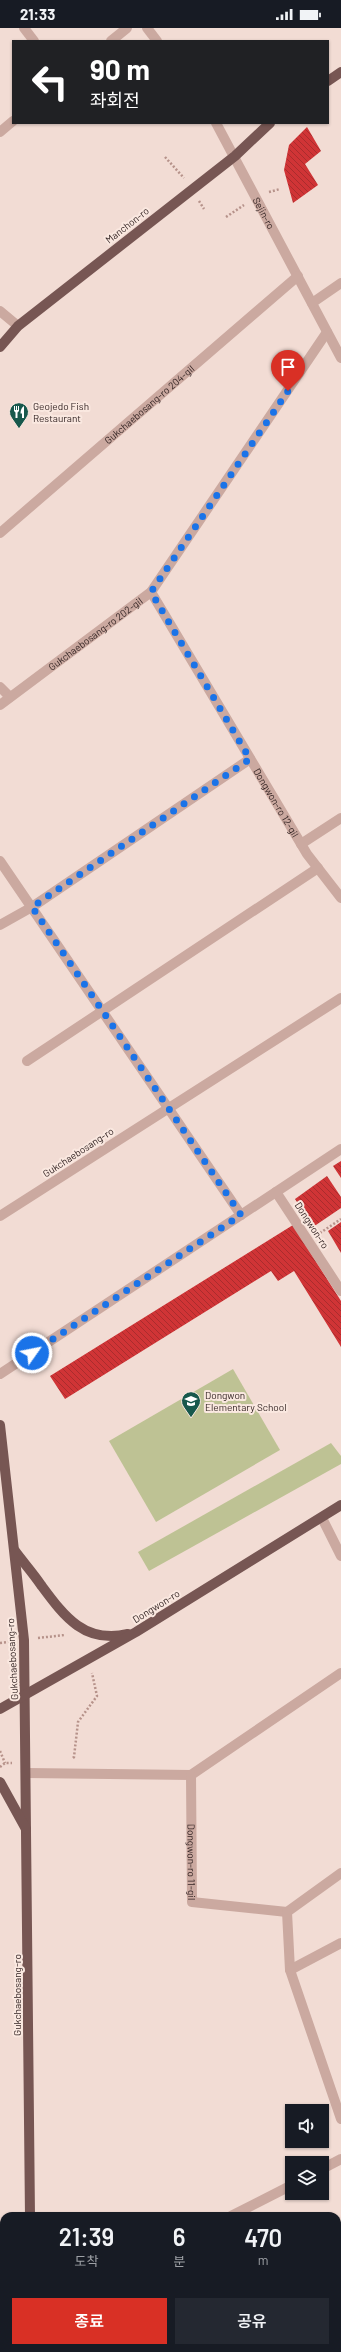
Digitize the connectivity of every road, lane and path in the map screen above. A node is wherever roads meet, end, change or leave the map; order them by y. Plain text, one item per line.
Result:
1 (24, 28) edge
2 (126, 28) edge
3 (147, 28) edge
4 (33, 40) edge
5 (112, 40) edge
6 (156, 40) edge
7 (341, 72) edge
8 (329, 80) edge
9 (12, 122) edge
10 (217, 124) edge
11 (269, 124) edge
12 (0, 132) edge
13 (235, 156) junction
14 (298, 276) junction
15 (341, 283) edge
16 (312, 303) junction
17 (0, 311) edge
18 (18, 326) junction
19 (327, 332) junction
20 (0, 347) edge
21 (341, 358) edge
22 (0, 533) edge
23 (151, 592) junction
24 (0, 687) edge
25 (10, 697) junction
26 (0, 705) edge
27 (250, 759) junction
28 (341, 818) edge
29 (301, 844) junction
30 (0, 861) edge
31 (318, 868) junction
32 (341, 898) edge
33 (32, 907) junction
34 (0, 925) edge
35 (341, 998) edge
36 (102, 1012) junction
37 (27, 1061) dead end
38 (169, 1108) junction
39 (341, 1149) edge
40 (276, 1192) junction
41 (241, 1215) junction
42 (0, 1216) edge
43 (341, 1219) edge
44 (308, 1240) junction
45 (341, 1291) edge
46 (0, 1374) edge
47 (0, 1425) edge
48 (341, 1505) edge
49 (322, 1518) junction
50 (14, 1551) junction
51 (341, 1556) edge
52 (136, 1632) junction
53 (70, 1634) dead end
54 (24, 1640) junction
55 (0, 1643) edge
56 (89, 1660) junction
57 (341, 1673) edge
58 (26, 1693) junction
59 (0, 1709) edge
60 (0, 1750) edge
61 (66, 1758) dead end
62 (27, 1762) junction
63 (5, 1763) junction
64 (0, 1767) edge
65 (27, 1774) junction
66 (191, 1775) junction
67 (0, 1782) edge
68 (27, 1831) junction
69 (341, 1873) edge
70 (286, 1912) junction
71 (341, 1943) edge
72 (290, 1970) junction
73 (341, 2119) edge
74 (341, 2159) edge
75 (329, 2165) edge
76 (285, 2189) edge
77 (30, 2212) edge
78 (240, 2212) edge

1 - 4 street
2 - 5 street
3 - 6 street
7 - 8 main road
9 - 12 street
10 - 13 street, Sejin-ro
11 - 13 main road, Manchon-ro
13 - 14 street, Sejin-ro
13 - 18 main road, Manchon-ro
14 - 16 street, Sejin-ro
14 - 22 street, Gukchaebosang-ro 204-gil
15 - 16 street
16 - 19 street, Sejin-ro
17 - 18 street
18 - 20 main road, Manchon-ro
19 - 21 street, Sejin-ro
19 - 23 street, Gukchaebosang-ro 202-gil
23 - 25 street, Gukchaebosang-ro 202-gil
23 - 27 street, Dongwon-ro 12-gil
24 - 25 street
25 - 26 street, Gukchaebosang-ro 202-gil
27 - 29 street, Dongwon-ro 12-gil
27 - 33 street
28 - 29 street
29 - 31 street, Dongwon-ro 12-gil
30 - 33 street
31 - 32 street, Dongwon-ro 12-gil
31 - 36 street
33 - 34 street
33 - 36 street
35 - 38 street
36 - 37 street
36 - 38 street
38 - 41 street
38 - 42 street, Gukchaebosang-ro
39 - 40 street
40 - 41 street
40 - 44 street, Dongwon-ro
41 - 46 street
43 - 44 path
44 - 45 street, Dongwon-ro
47 - 50 main road, Gukchaebosang-ro
48 - 49 main road, Dongwon-ro
49 - 51 street
49 - 52 main road, Dongwon-ro
50 - 52 main road
50 - 54 main road, Gukchaebosang-ro
52 - 56 main road, Dongwon-ro
53 - 54 path
54 - 55 path
54 - 58 main road, Gukchaebosang-ro
56 - 58 main road, Dongwon-ro
56 - 61 path
57 - 66 street
58 - 59 main road, Dongwon-ro
58 - 62 main road, Gukchaebosang-ro
60 - 63 path
62 - 63 path
62 - 65 main road, Gukchaebosang-ro
63 - 64 path
65 - 66 street
65 - 68 main road, Gukchaebosang-ro
66 - 70 street, Dongwon-ro 11-gil
67 - 68 main road
68 - 77 main road, Gukchaebosang-ro
69 - 70 street
70 - 72 street
71 - 72 street
72 - 73 street
74 - 75 street
76 - 78 street

